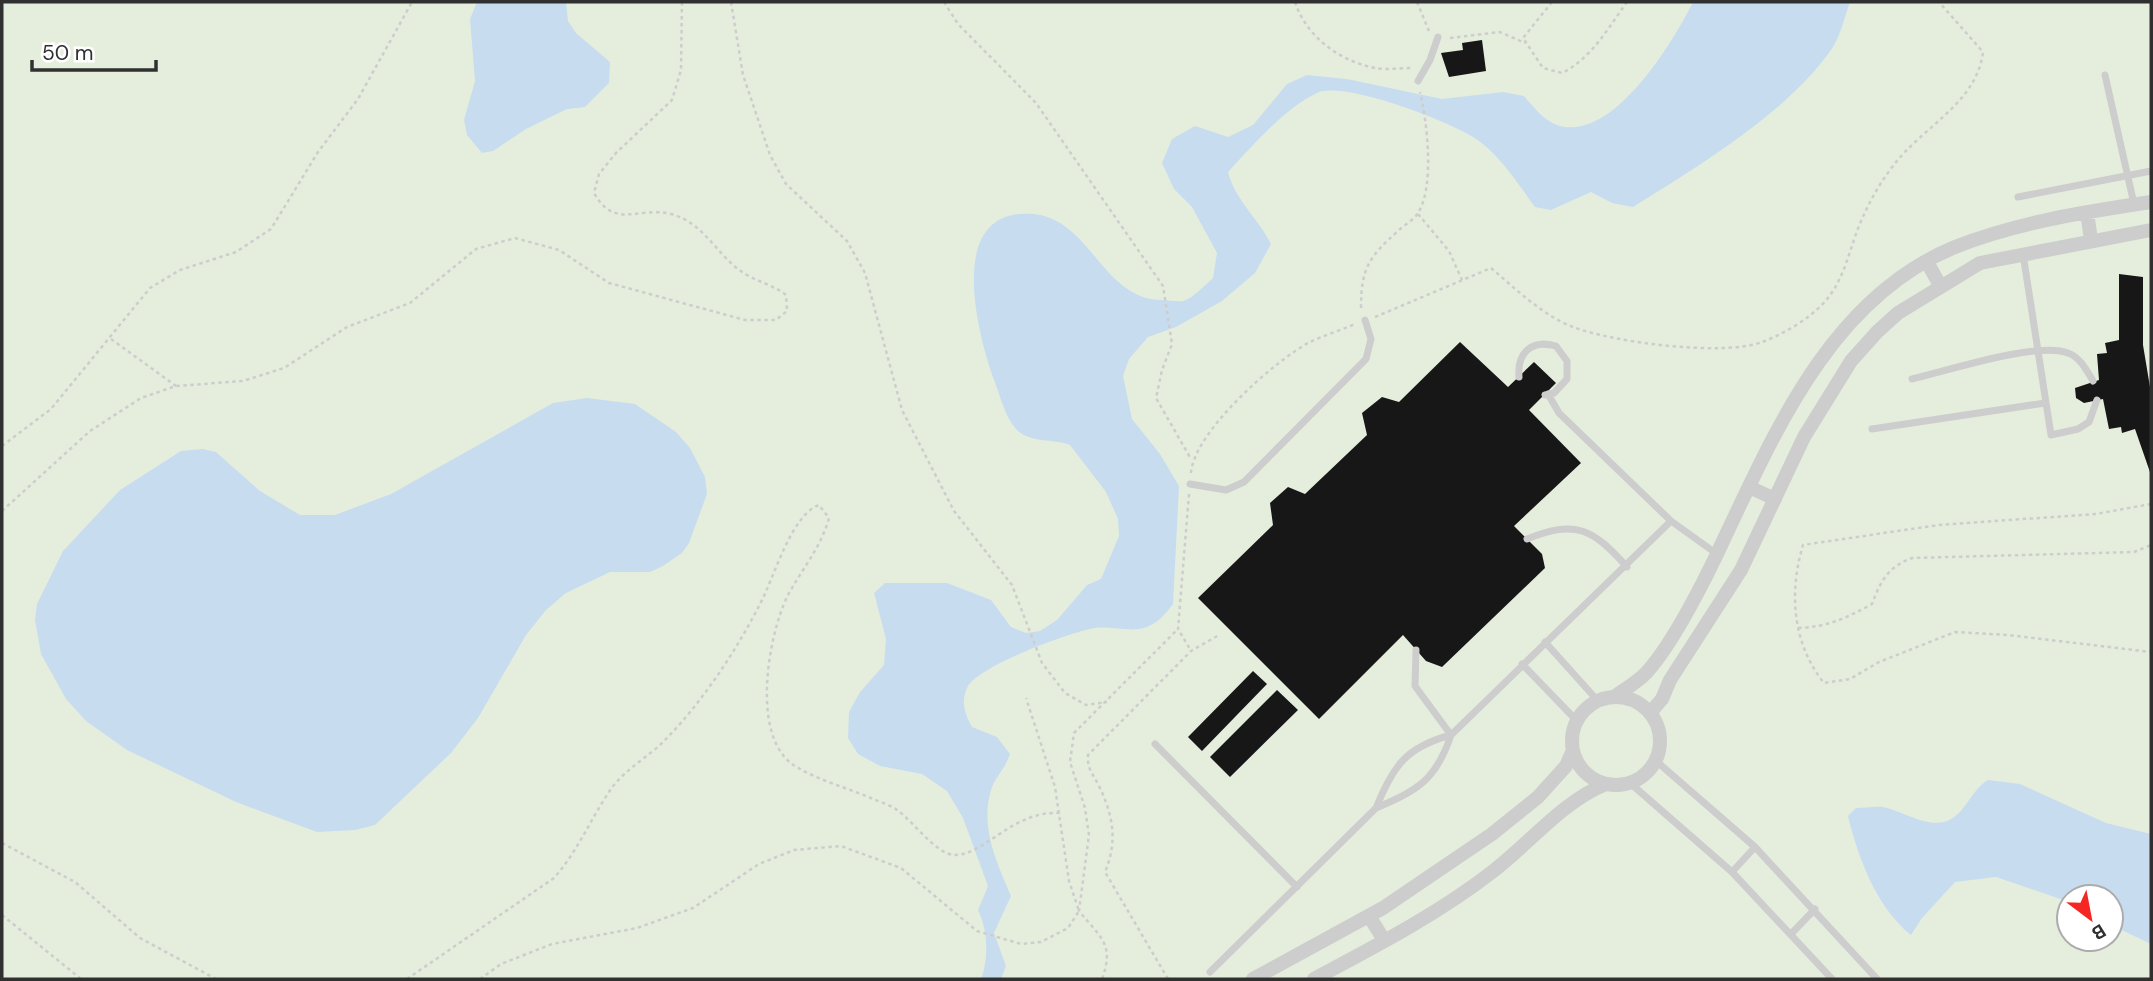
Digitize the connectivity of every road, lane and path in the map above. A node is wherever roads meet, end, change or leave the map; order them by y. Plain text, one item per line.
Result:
1 (412, 2) edge
2 (682, 2) edge
3 (732, 2) edge
4 (943, 2) edge
5 (1295, 2) edge
6 (1417, 2) edge
7 (1552, 2) edge
8 (1627, 2) edge
9 (1939, 2) edge
10 (1438, 37) junction
11 (1526, 44) junction
12 (1423, 68) junction
13 (2105, 75) dead end
14 (1418, 81) joint
15 (2151, 171) edge
16 (2127, 174) junction
17 (2018, 197) dead end
18 (2151, 202) edge
19 (2134, 205) junction
20 (2087, 212) junction
21 (1418, 214) junction
22 (2151, 230) edge
23 (2091, 240) junction
24 (2023, 254) junction
25 (1927, 262) junction
26 (1462, 280) junction
27 (1941, 286) junction
28 (1363, 321) junction
29 (111, 338) junction
30 (2036, 350) junction
31 (1519, 377) dead end
32 (1912, 379) dead end
33 (2093, 381) dead end
34 (176, 386) junction
35 (2096, 400) dead end
36 (2045, 403) junction
37 (1872, 429) dead end
38 (2, 446) edge
39 (1192, 459) junction
40 (1190, 484) junction
41 (1749, 487) junction
42 (1775, 499) junction
43 (2151, 504) edge
44 (2, 511) edge
45 (1671, 522) junction
46 (1527, 539) dead end
47 (2151, 545) edge
48 (1717, 555) junction
49 (1627, 567) junction
50 (1798, 628) junction
51 (1178, 629) junction
52 (1219, 635) dead end
53 (1545, 642) junction
54 (1416, 650) dead end
55 (1191, 651) junction
56 (2151, 652) edge
57 (1522, 664) junction
58 (1614, 697) junction
59 (1026, 698) dead end
60 (1598, 701) junction
61 (1107, 702) junction
62 (1650, 713) junction
63 (1577, 721) junction
64 (1451, 735) junction
65 (1155, 744) dead end
66 (1573, 750) junction
67 (1655, 760) junction
68 (1630, 783) junction
69 (1606, 784) junction
70 (1376, 808) junction
71 (1060, 813) junction
72 (2, 843) edge
73 (1755, 847) junction
74 (1732, 872) junction
75 (1297, 887) junction
76 (1815, 909) junction
77 (1079, 911) junction
78 (2, 915) edge
79 (1369, 916) junction
80 (1792, 933) junction
81 (1384, 940) junction
82 (1210, 972) dead end
83 (81, 979) edge
84 (216, 979) edge
85 (407, 979) edge
86 (480, 979) edge
87 (1101, 979) edge
88 (1168, 979) edge
89 (1253, 979) edge
90 (1314, 979) edge
91 (1832, 979) edge
92 (1877, 979) edge

1 - 29 path
2 - 34 path
3 - 61 path
4 - 39 path
5 - 12 path
6 - 10 path
7 - 11 path
8 - 11 path
9 - 26 path
10 - 11 path
10 - 12 lane
12 - 14 lane
13 - 16 lane
14 - 21 path
15 - 16 lane
16 - 17 lane
16 - 19 lane
18 - 19 street
19 - 20 street
20 - 23 street
20 - 25 street
21 - 26 path
21 - 28 path
22 - 23 street
23 - 24 street
24 - 27 street
24 - 30 lane
25 - 27 street
25 - 41 street
26 - 28 path
27 - 42 street
28 - 39 path
28 - 40 lane
29 - 34 path
29 - 38 path
30 - 32 lane
30 - 33 lane
30 - 36 lane
31 - 45 lane
34 - 44 path
35 - 36 lane
36 - 37 lane
39 - 40 path
40 - 51 path
41 - 42 street
41 - 48 street
42 - 62 street
43 - 50 path
45 - 48 lane
45 - 49 lane
46 - 49 lane
47 - 50 path
48 - 58 street
49 - 53 lane
50 - 56 path
51 - 55 path
51 - 61 path
52 - 55 path
53 - 57 lane
53 - 60 lane
54 - 64 lane
55 - 88 path
57 - 63 lane
57 - 64 lane
58 - 60 street
58 - 62 street
59 - 71 path
60 - 63 street
61 - 77 path
62 - 67 street
63 - 66 street
64 - 70 lane
64 - 70 lane
65 - 75 lane
66 - 69 street
66 - 79 street
67 - 68 street
67 - 73 lane
68 - 69 street
68 - 74 lane
69 - 81 street
70 - 75 lane
71 - 77 path
71 - 85 path
72 - 84 path
73 - 74 lane
73 - 76 lane
74 - 80 lane
75 - 82 lane
76 - 80 lane
76 - 92 lane
77 - 86 path
77 - 87 path
78 - 83 path
79 - 81 street
79 - 89 street
80 - 91 lane
81 - 90 street

